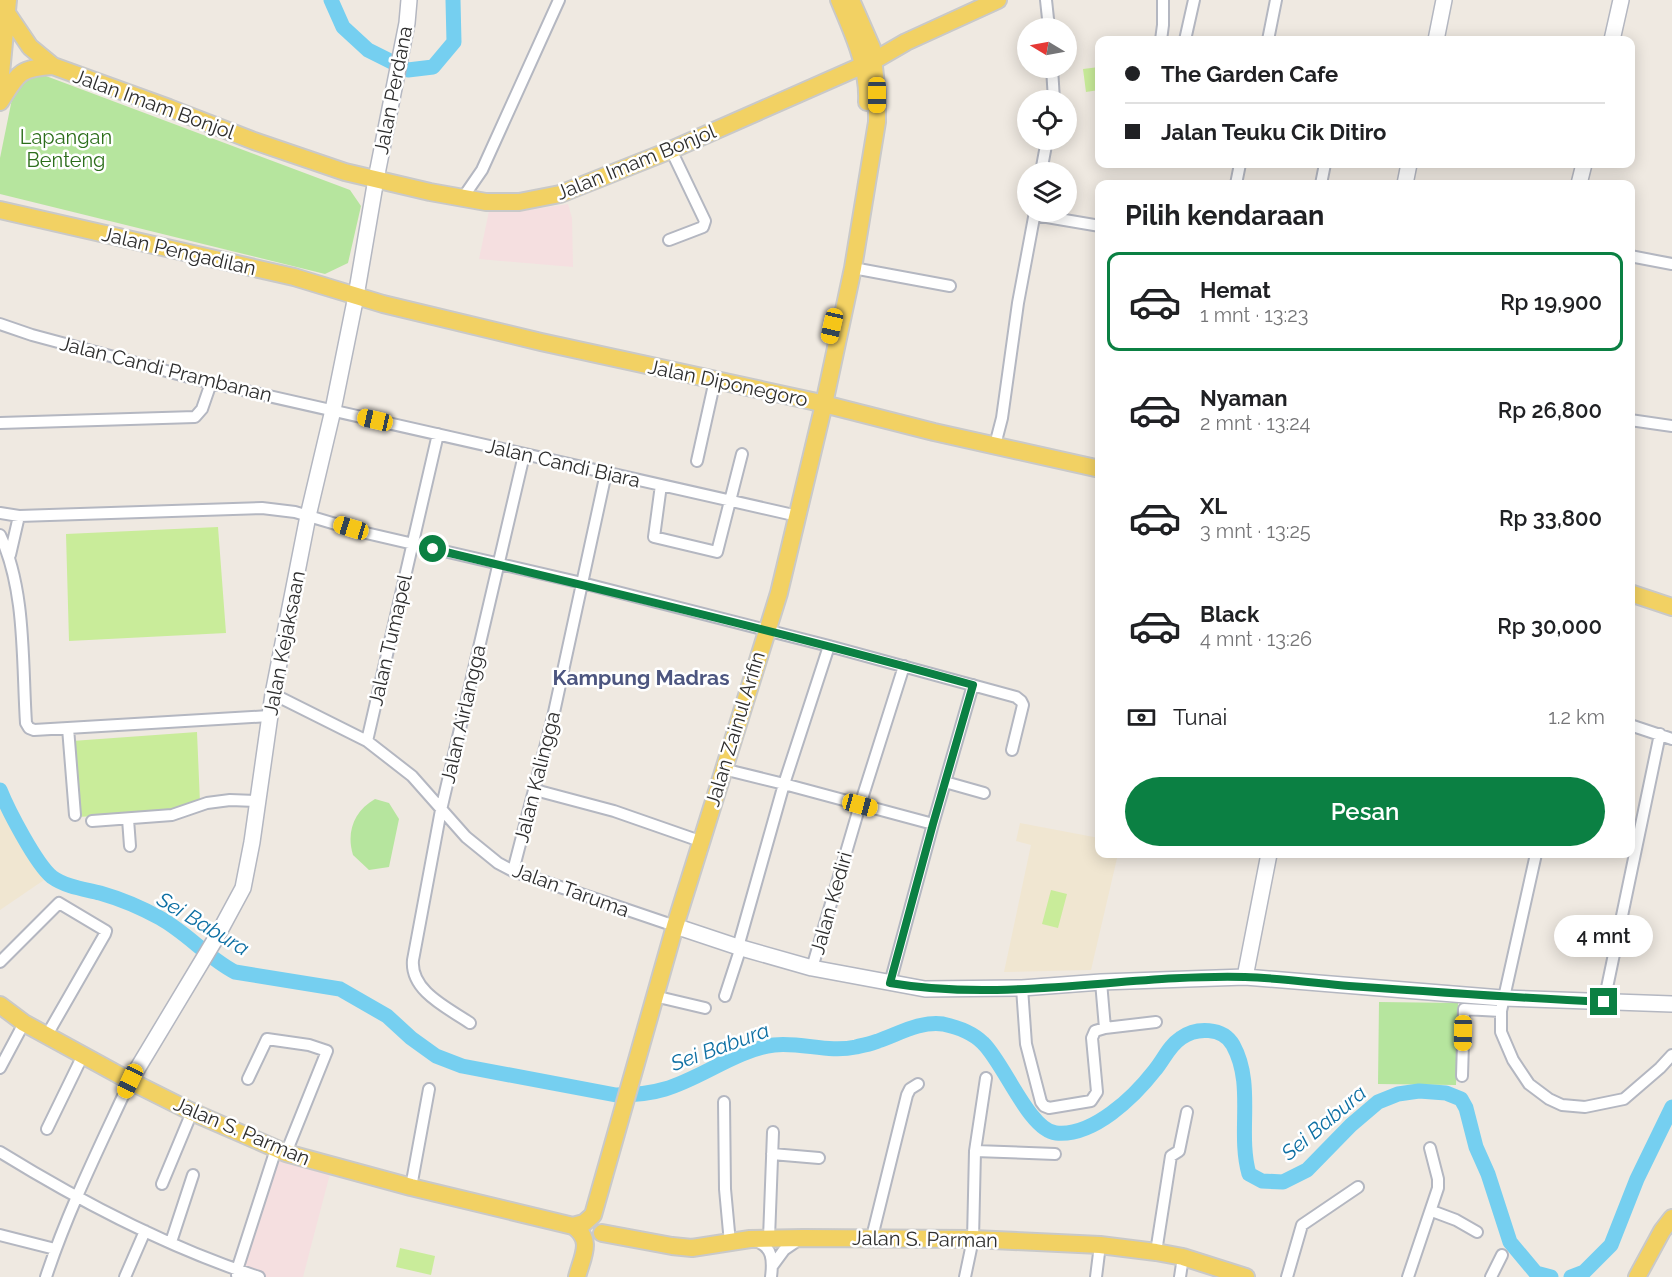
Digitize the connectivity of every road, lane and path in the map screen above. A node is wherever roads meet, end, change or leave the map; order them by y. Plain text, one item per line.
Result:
1 (409, 0) edge
2 (559, 0) edge
3 (839, 0) edge
4 (851, 0) edge
5 (998, 0) edge
6 (1046, 0) edge
7 (1163, 0) edge
8 (1194, 0) edge
9 (1276, 0) edge
10 (1444, 0) edge
11 (1621, 0) edge
12 (8, 7) edge
13 (1047, 18) edge
14 (865, 31) junction
15 (1162, 36) edge
16 (1186, 36) edge
17 (1269, 36) edge
18 (1437, 36) edge
19 (1613, 36) edge
20 (906, 42) junction
21 (868, 63) junction
22 (53, 66) junction
23 (0, 84) edge
24 (0, 102) edge
25 (671, 150) junction
26 (376, 179) junction
27 (462, 199) junction
28 (0, 210) edge
29 (1077, 221) edge
30 (1033, 222) edge
31 (1095, 225) edge
32 (669, 240) dead end
33 (851, 246) junction
34 (1635, 257) edge
35 (1672, 264) edge
36 (853, 268) junction
37 (950, 286) dead end
38 (356, 296) junction
39 (0, 324) edge
40 (715, 380) junction
41 (211, 383) junction
42 (818, 403) junction
43 (333, 410) junction
44 (1635, 421) edge
45 (0, 423) edge
46 (1672, 426) edge
47 (1635, 428) edge
48 (1672, 433) edge
49 (438, 434) junction
50 (995, 445) junction
51 (524, 454) junction
52 (742, 454) dead end
53 (696, 461) dead end
54 (1095, 468) edge
55 (606, 473) junction
56 (661, 485) junction
57 (731, 500) junction
58 (0, 513) edge
59 (19, 516) junction
60 (308, 516) junction
61 (795, 516) junction
62 (0, 535) edge
63 (411, 544) junction
64 (10, 555) junction
65 (499, 565) junction
66 (582, 584) junction
67 (1635, 595) edge
68 (1672, 607) edge
69 (766, 631) junction
70 (829, 646) junction
71 (904, 666) junction
72 (973, 685) junction
73 (273, 694) junction
74 (269, 716) junction
75 (1635, 727) edge
76 (68, 728) junction
77 (1660, 735) junction
78 (1672, 739) edge
79 (368, 741) junction
80 (1012, 750) dead end
81 (723, 769) junction
82 (945, 782) junction
83 (784, 784) junction
84 (535, 790) junction
85 (984, 793) dead end
86 (257, 801) junction
87 (860, 805) junction
88 (441, 810) junction
89 (75, 815) dead end
90 (128, 819) junction
91 (92, 821) dead end
92 (933, 824) junction
93 (700, 841) junction
94 (130, 846) dead end
95 (1635, 854) edge
96 (1268, 858) edge
97 (1535, 858) edge
98 (1634, 858) edge
99 (513, 871) junction
100 (675, 926) junction
101 (739, 947) junction
102 (0, 962) edge
103 (812, 968) junction
104 (1245, 977) junction
105 (1101, 982) junction
106 (890, 983) junction
107 (1022, 988) junction
108 (654, 996) junction
109 (726, 996) dead end
110 (1604, 1002) junction
111 (1672, 1004) edge
112 (0, 1005) edge
113 (1502, 1005) junction
114 (705, 1008) dead end
115 (1156, 1022) dead end
116 (24, 1023) junction
117 (470, 1023) dead end
118 (1105, 1028) junction
119 (47, 1035) junction
120 (83, 1055) junction
121 (1672, 1056) edge
122 (0, 1068) edge
123 (1462, 1076) dead end
124 (986, 1078) dead end
125 (248, 1080) dead end
126 (130, 1081) junction
127 (918, 1084) dead end
128 (429, 1089) dead end
129 (724, 1102) dead end
130 (192, 1112) junction
131 (1187, 1112) dead end
132 (47, 1129) dead end
133 (773, 1132) dead end
134 (1430, 1148) dead end
135 (281, 1151) junction
136 (975, 1151) junction
137 (772, 1154) junction
138 (1054, 1154) dead end
139 (1, 1157) edge
140 (819, 1158) dead end
141 (193, 1175) dead end
142 (162, 1184) dead end
143 (411, 1187) junction
144 (1358, 1187) dead end
145 (77, 1196) junction
146 (1432, 1211) junction
147 (593, 1215) junction
148 (1672, 1218) edge
149 (573, 1226) junction
150 (145, 1231) junction
151 (1477, 1232) dead end
152 (602, 1233) junction
153 (0, 1235) edge
154 (1672, 1235) edge
155 (872, 1237) junction
156 (769, 1238) junction
157 (803, 1238) junction
158 (750, 1239) junction
159 (973, 1239) junction
160 (171, 1242) junction
161 (730, 1243) junction
162 (586, 1244) junction
163 (1100, 1245) junction
164 (55, 1249) junction
165 (1156, 1252) junction
166 (1502, 1255) dead end
167 (1183, 1257) junction
168 (772, 1265) junction
169 (237, 1273) edge
170 (1240, 1276) edge
171 (46, 1277) edge
172 (124, 1277) edge
173 (259, 1277) edge
174 (576, 1277) edge
175 (771, 1277) edge
176 (965, 1277) edge
177 (1096, 1277) edge
178 (1180, 1277) edge
179 (1287, 1277) edge
180 (1408, 1277) edge
181 (1491, 1277) edge
182 (1637, 1277) edge
183 (1649, 1277) edge

1 - 26 street, Jalan Perdana
2 - 27 street
3 - 21 main road
4 - 14 main road
5 - 20 main road, Jalan Imam Bonjol
6 - 13 street
7 - 15 street
8 - 16 street
9 - 17 street
10 - 18 street
11 - 19 street
12 - 22 main road, Jalan Imam Bonjol
12 - 23 main road
14 - 20 main road
14 - 21 main road
20 - 21 main road, Jalan Imam Bonjol
21 - 25 main road, Jalan Imam Bonjol
21 - 33 main road, Jalan Zainul Arifin
22 - 24 main road, Jalan Imam Bonjol
22 - 26 main road, Jalan Imam Bonjol
25 - 27 main road, Jalan Imam Bonjol
25 - 32 street
26 - 27 main road, Jalan Imam Bonjol
26 - 38 street, Jalan Kejaksaan
28 - 38 main road, Jalan Pengadilan
29 - 31 street
30 - 50 street
33 - 36 main road, Jalan Zainul Arifin
33 - 42 main road, Jalan Zainul Arifin
34 - 35 street
36 - 37 street
36 - 42 main road, Jalan Zainul Arifin
38 - 40 main road, Jalan Diponegoro
38 - 43 street, Jalan Kejaksaan
39 - 41 street, Jalan Candi Prambanan
40 - 42 main road, Jalan Diponegoro
40 - 53 street
41 - 43 street, Jalan Candi Prambanan
41 - 45 street
42 - 50 main road, Jalan Diponegoro
42 - 61 main road, Jalan Zainul Arifin
43 - 49 street, Jalan Candi Biara
43 - 60 street, Jalan Kejaksaan
44 - 46 street
47 - 48 street
49 - 51 street, Jalan Candi Biara
49 - 63 street, Jalan Tumapel
50 - 54 main road, Jalan Diponegoro
51 - 55 street, Jalan Candi Biara
51 - 65 street, Jalan Airlangga
52 - 57 street
55 - 56 street, Jalan Candi Biara
55 - 66 street, Jalan Kalingga
56 - 57 street, Jalan Candi Biara
56 - 57 street
57 - 61 street, Jalan Candi Biara
58 - 59 street
59 - 60 street
59 - 64 street
60 - 63 street
60 - 73 street, Jalan Kejaksaan
61 - 69 main road, Jalan Zainul Arifin
62 - 64 street
63 - 65 street
63 - 79 street, Jalan Tumapel
64 - 76 street
65 - 66 street
65 - 88 street, Jalan Airlangga
66 - 69 street
66 - 84 street, Jalan Kalingga
67 - 68 main road
69 - 70 street
69 - 81 main road, Jalan Zainul Arifin
70 - 71 street
70 - 83 street
71 - 72 street
71 - 87 street, Jalan Kediri
72 - 80 street
72 - 82 street
73 - 74 street, Jalan Kejaksaan
73 - 79 street, Jalan Taruma
74 - 76 street
74 - 86 street, Jalan Kejaksaan
75 - 77 street
76 - 89 street
77 - 78 street
77 - 95 street
79 - 88 street, Jalan Taruma
81 - 83 street
81 - 93 main road, Jalan Zainul Arifin
82 - 85 street
82 - 92 street
83 - 87 street
83 - 101 street
84 - 93 street
84 - 99 street, Jalan Kalingga
86 - 90 street
86 - 126 street, Jalan Kejaksaan
87 - 92 street
87 - 103 street, Jalan Kediri
88 - 99 street, Jalan Taruma
88 - 117 street, Jalan Airlangga
90 - 91 street
90 - 94 street
92 - 106 street
93 - 100 main road, Jalan Zainul Arifin
96 - 104 street
97 - 113 street
98 - 110 street
99 - 100 street, Jalan Taruma
100 - 101 street
100 - 108 main road, Jalan Zainul Arifin
101 - 103 street
101 - 109 street
102 - 119 street
103 - 106 street
104 - 105 street
104 - 113 street
105 - 107 street
105 - 118 street
106 - 107 street
107 - 118 street
108 - 114 street
108 - 147 main road, Jalan Zainul Arifin
110 - 111 street
110 - 113 street
112 - 116 main road, Jalan S. Parman
113 - 121 street
113 - 123 street
115 - 118 street
116 - 119 main road, Jalan S. Parman
116 - 122 street
119 - 120 main road, Jalan S. Parman
120 - 126 main road, Jalan S. Parman
120 - 132 street
124 - 136 street
125 - 135 street
126 - 130 main road, Jalan S. Parman
126 - 145 street
127 - 155 street
128 - 143 street
129 - 161 street
130 - 135 main road, Jalan S. Parman
130 - 142 street
131 - 165 street
133 - 137 street
134 - 146 street
135 - 143 main road, Jalan S. Parman
135 - 169 street
136 - 138 street
136 - 159 street
137 - 140 street
137 - 156 street
139 - 145 street
141 - 160 street
143 - 149 main road, Jalan S. Parman
144 - 179 street
145 - 150 street
145 - 164 street
146 - 151 street
146 - 180 street
147 - 149 main road
147 - 152 main road
148 - 182 main road
149 - 162 main road
150 - 160 street
150 - 172 street
152 - 161 main road, Jalan S. Parman
152 - 162 main road
153 - 164 street
154 - 183 main road
155 - 157 main road, Jalan S. Parman
155 - 159 main road, Jalan S. Parman
156 - 157 main road, Jalan S. Parman
156 - 158 main road, Jalan S. Parman
157 - 168 street
158 - 161 main road, Jalan S. Parman
158 - 168 street
159 - 163 main road, Jalan S. Parman
159 - 176 street
160 - 169 street
162 - 174 main road
163 - 165 main road, Jalan S. Parman
163 - 177 street
164 - 171 street
165 - 167 main road, Jalan S. Parman
166 - 181 street
167 - 170 main road, Jalan S. Parman
167 - 178 street
168 - 175 street
169 - 173 street

